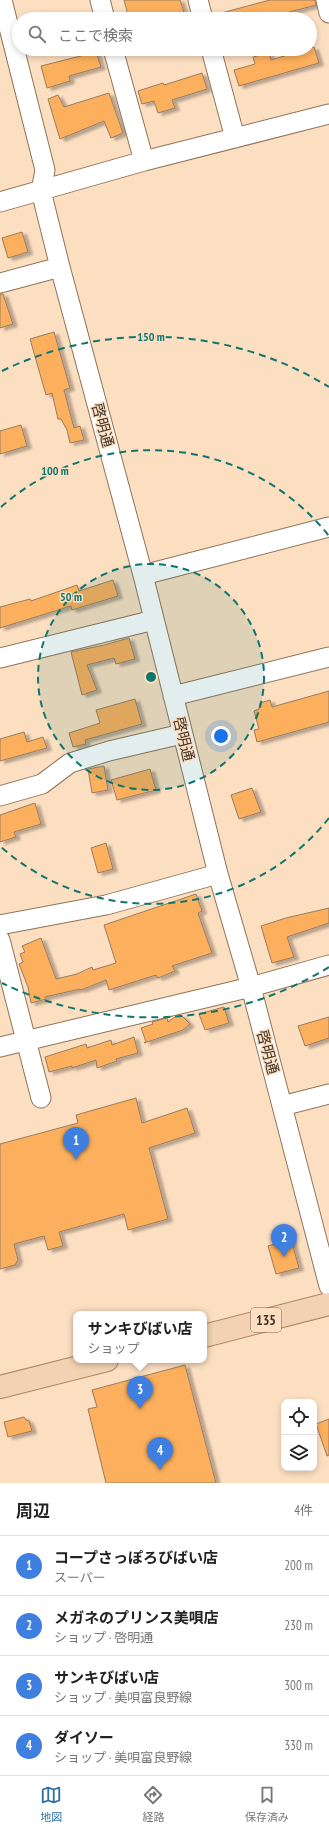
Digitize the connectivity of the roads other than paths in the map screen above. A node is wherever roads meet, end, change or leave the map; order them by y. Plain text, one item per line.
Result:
1 (2, 0) edge
2 (100, 0) edge
3 (198, 0) edge
4 (326, 0) edge
5 (103, 12) edge
6 (201, 12) edge
7 (329, 13) edge
8 (12, 40) edge
9 (16, 56) edge
10 (115, 56) edge
11 (213, 56) edge
12 (329, 114) edge
13 (235, 138) junction
14 (144, 161) junction
15 (41, 191) junction
16 (0, 202) edge
17 (60, 267) junction
18 (0, 283) edge
19 (329, 526) edge
20 (143, 574) junction
21 (154, 620) junction
22 (329, 657) edge
23 (0, 658) edge
24 (173, 696) junction
25 (182, 734) junction
26 (0, 796) edge
27 (218, 874) junction
28 (0, 925) edge
29 (0, 940) edge
30 (329, 965) edge
31 (251, 987) junction
32 (27, 1040) junction
33 (0, 1047) edge
34 (329, 1094) edge
35 (41, 1098) dead end
36 (282, 1106) junction
37 (322, 1227) edge
38 (329, 1286) edge
39 (329, 1304) edge
40 (207, 1335) edge
41 (95, 1363) edge
42 (0, 1387) edge

1 - 8 street
2 - 5 street
3 - 6 street
4 - 7 street
9 - 15 street
10 - 14 street
11 - 13 street
12 - 13 street
13 - 14 street
14 - 15 street
15 - 16 street
15 - 17 street, 啓明通
17 - 18 street
17 - 20 street, 啓明通
19 - 20 street
20 - 21 street, 啓明通
21 - 23 street
21 - 24 street, 啓明通
22 - 24 street
24 - 25 street, 啓明通
25 - 26 street
25 - 27 street, 啓明通
27 - 28 street
27 - 31 street, 啓明通
29 - 32 street
30 - 31 street
31 - 32 street
31 - 36 street, 啓明通
32 - 33 street
32 - 35 street
34 - 36 street
36 - 37 street, 啓明通
37 - 38 street, 啓明通
39 - 40 main road, 135
41 - 42 main road

